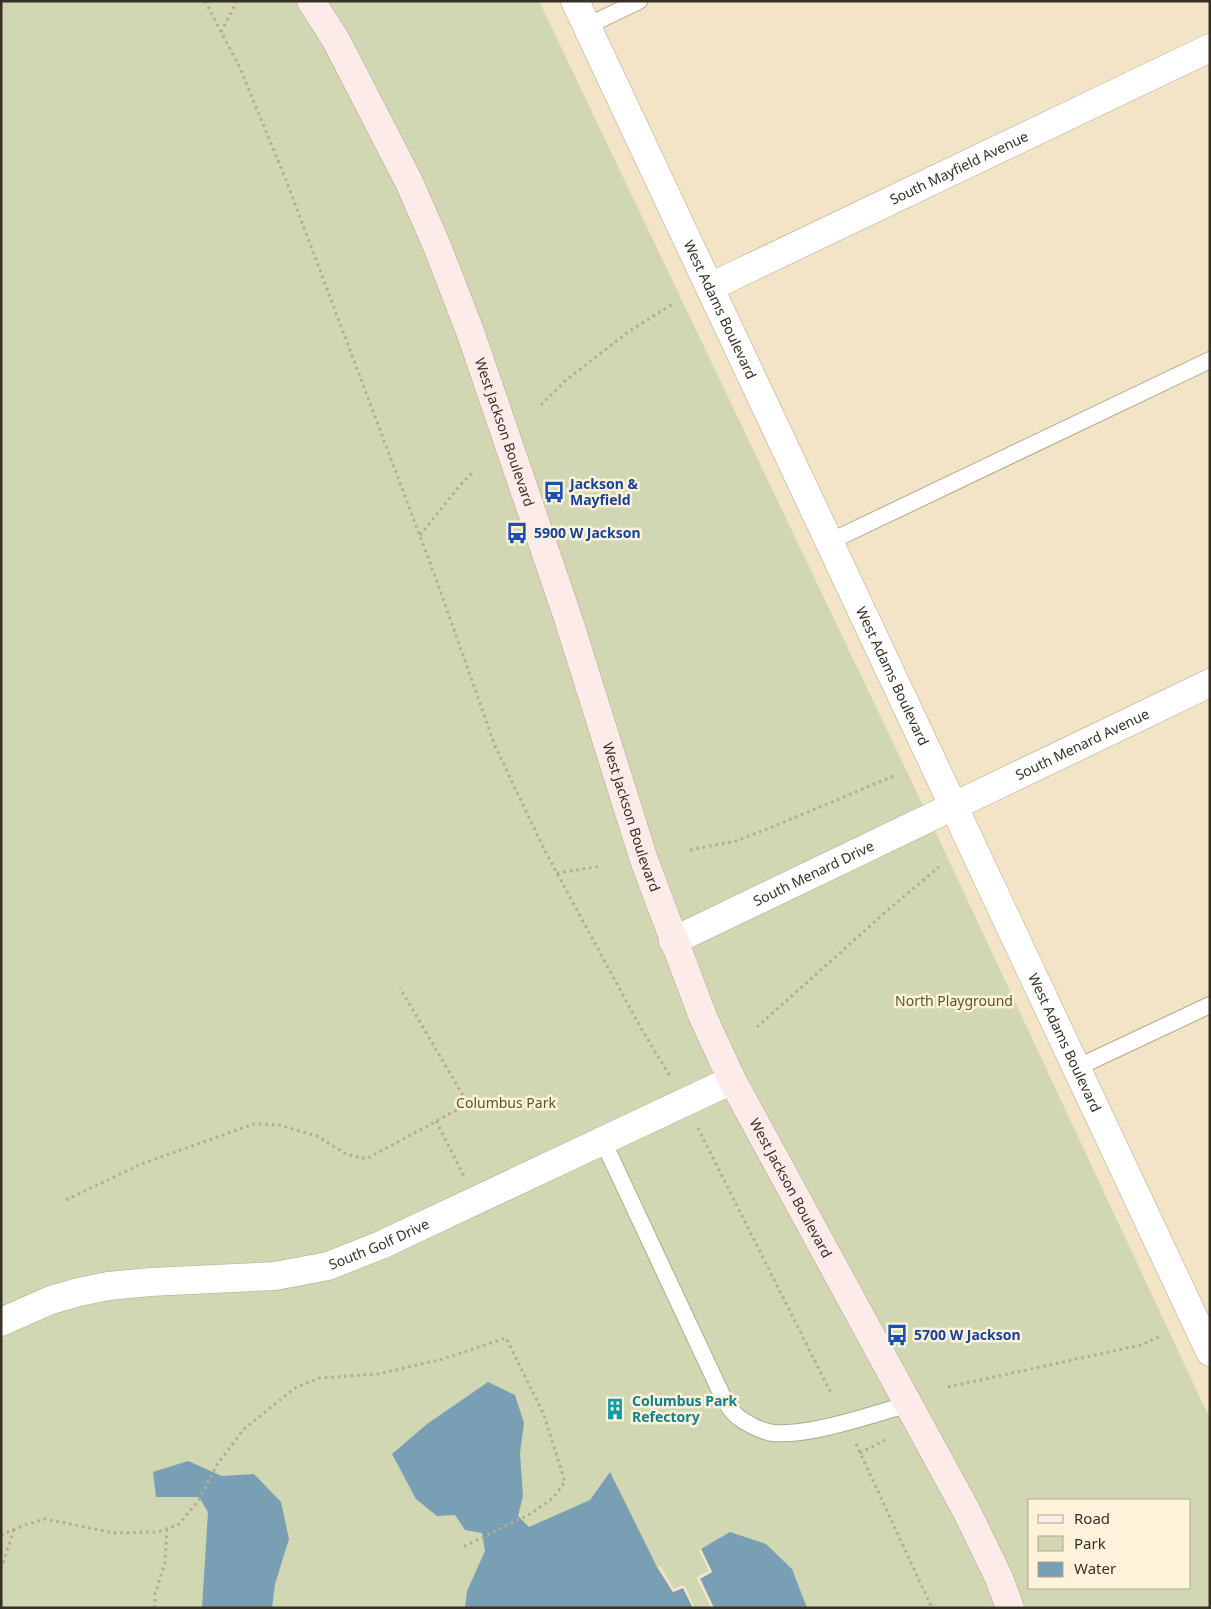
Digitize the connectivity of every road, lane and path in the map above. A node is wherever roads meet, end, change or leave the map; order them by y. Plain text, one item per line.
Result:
1 (205, 1) edge
2 (238, 1) edge
3 (311, 1) edge
4 (575, 1) edge
5 (639, 1) edge
6 (587, 26) junction
7 (221, 33) junction
8 (1210, 48) edge
9 (710, 287) junction
10 (674, 303) dead end
11 (1210, 360) edge
12 (541, 405) dead end
13 (473, 472) dead end
14 (419, 536) junction
15 (830, 542) junction
16 (1210, 683) edge
17 (896, 775) dead end
18 (954, 806) junction
19 (690, 850) dead end
20 (602, 866) dead end
21 (940, 867) dead end
22 (557, 873) junction
23 (673, 941) junction
24 (400, 988) dead end
25 (1210, 1005) edge
26 (757, 1028) dead end
27 (1076, 1068) junction
28 (671, 1078) dead end
29 (732, 1080) junction
30 (436, 1121) junction
31 (696, 1125) dead end
32 (603, 1140) junction
33 (66, 1200) dead end
34 (476, 1200) junction
35 (1203, 1318) edge
36 (1, 1322) edge
37 (1161, 1336) dead end
38 (1210, 1352) edge
39 (948, 1387) dead end
40 (832, 1394) dead end
41 (909, 1404) junction
42 (885, 1440) dead end
43 (854, 1441) dead end
44 (860, 1453) junction
45 (167, 1528) junction
46 (14, 1529) junction
47 (1, 1535) edge
48 (463, 1547) dead end
49 (1, 1569) edge
50 (155, 1608) edge
51 (932, 1608) edge
52 (1010, 1608) edge

1 - 7 path
2 - 7 path
3 - 23 street, West Jackson Boulevard
4 - 6 street, West Adams Boulevard
5 - 6 lane
6 - 9 street, West Adams Boulevard
7 - 14 path
8 - 9 street, South Mayfield Avenue
9 - 15 street, West Adams Boulevard
10 - 12 path
11 - 15 lane
13 - 14 path
14 - 22 path
15 - 18 street, West Adams Boulevard
16 - 18 street, South Menard Avenue
17 - 19 path
18 - 23 street, South Menard Drive
18 - 27 street, West Adams Boulevard
20 - 22 path
21 - 26 path
22 - 28 path
23 - 29 street, West Jackson Boulevard
24 - 30 path
25 - 27 lane
27 - 35 street, West Adams Boulevard
29 - 32 street, South Golf Drive
29 - 41 street, West Jackson Boulevard
30 - 33 path
30 - 34 path
31 - 40 path
32 - 34 street, South Golf Drive
32 - 41 lane
34 - 36 street, South Golf Drive
35 - 38 street, West Adams Boulevard
37 - 39 path
41 - 52 street, West Jackson Boulevard
42 - 44 path
43 - 44 path
44 - 51 path
45 - 46 path
45 - 48 path
45 - 50 path
46 - 47 path
46 - 49 path

